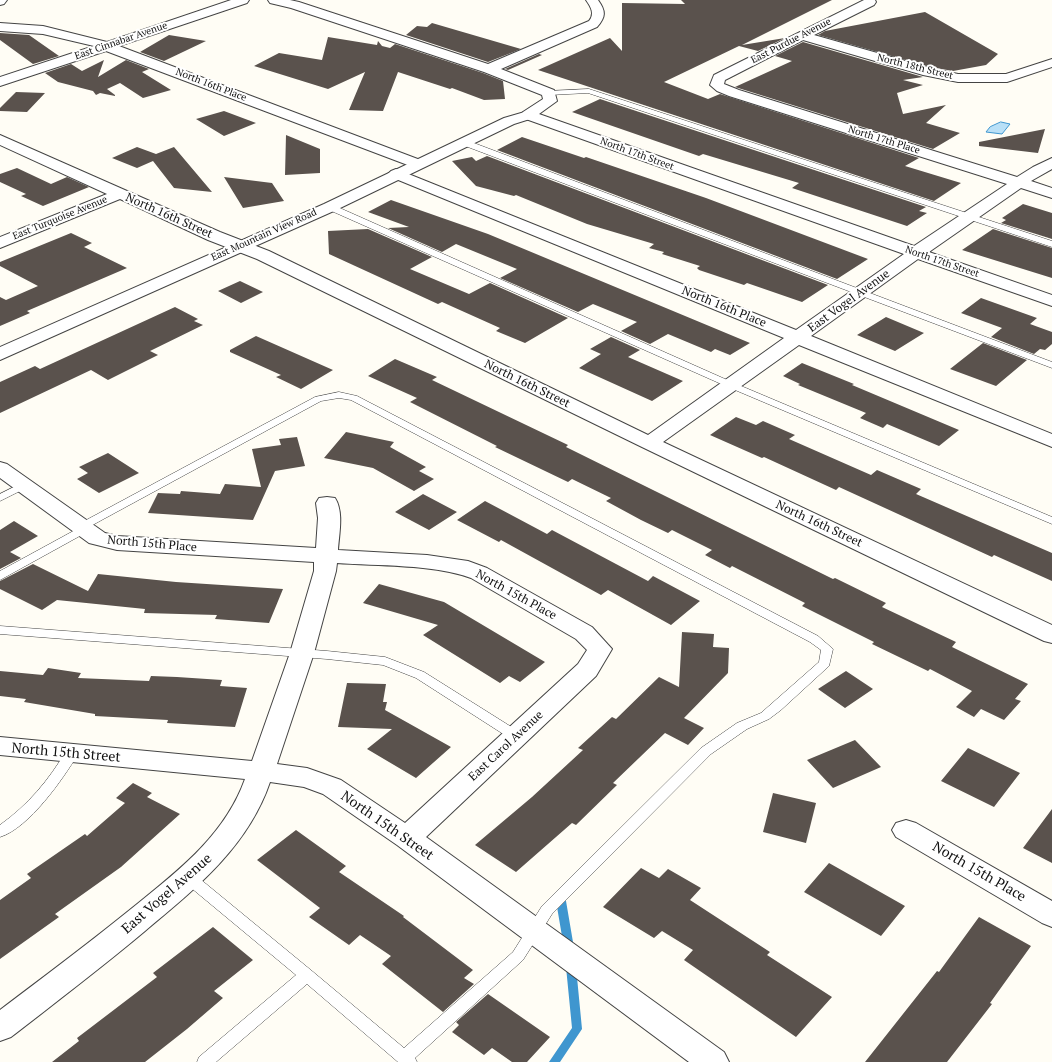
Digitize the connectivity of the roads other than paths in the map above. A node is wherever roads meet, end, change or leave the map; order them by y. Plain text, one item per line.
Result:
1 (242, 0) edge
2 (274, 0) edge
3 (592, 0) edge
4 (872, 0) edge
5 (301, 2) edge
6 (0, 27) edge
7 (802, 36) junction
8 (108, 46) junction
9 (1052, 63) edge
10 (489, 69) junction
11 (0, 82) edge
12 (717, 85) joint
13 (549, 93) junction
14 (528, 115) junction
15 (0, 139) edge
16 (463, 142) junction
17 (22, 149) junction
18 (0, 157) edge
19 (1052, 163) edge
20 (418, 164) junction
21 (396, 174) junction
22 (1017, 182) junction
23 (1052, 193) edge
24 (120, 194) junction
25 (330, 207) junction
26 (968, 216) junction
27 (0, 243) edge
28 (1052, 244) edge
29 (240, 246) junction
30 (916, 253) junction
31 (860, 293) junction
32 (1052, 301) edge
33 (798, 337) junction
34 (0, 354) edge
35 (1052, 365) edge
36 (730, 385) junction
37 (1052, 441) edge
38 (649, 443) junction
39 (0, 468) edge
40 (24, 485) junction
41 (0, 498) edge
42 (327, 503) dead end
43 (1052, 521) edge
44 (82, 528) junction
45 (326, 556) junction
46 (0, 576) edge
47 (0, 630) edge
48 (1052, 635) edge
49 (600, 649) joint
50 (302, 653) junction
51 (516, 736) junction
52 (0, 746) edge
53 (71, 754) junction
54 (261, 773) junction
55 (906, 830) dead end
56 (0, 832) edge
57 (407, 838) junction
58 (189, 878) junction
59 (1052, 915) edge
60 (534, 931) junction
61 (307, 975) junction
62 (0, 1028) edge
63 (407, 1060) edge
64 (206, 1062) edge
65 (713, 1062) edge

1 - 8 street, East Cinnabar Avenue
2 - 5 street
3 - 10 street
4 - 7 street, East Purdue Avenue
5 - 10 street
6 - 8 street, North 16th Place
7 - 9 street, North 18th Street
7 - 12 street, East Purdue Avenue
8 - 11 street, East Cinnabar Avenue
8 - 20 street, North 16th Place
10 - 13 street
12 - 22 street, North 17th Place
13 - 14 street
13 - 26 lane
14 - 16 street, East Mountain View Road
14 - 30 street, North 17th Street
15 - 17 street, North 16th Street
16 - 20 street, East Mountain View Road
16 - 31 lane
17 - 18 street
17 - 24 street, North 16th Street
19 - 22 street, East Vogel Avenue
20 - 21 street, East Mountain View Road
21 - 25 street, East Mountain View Road
21 - 33 street, North 16th Place
22 - 23 street, North 17th Place
22 - 26 street, East Vogel Avenue
24 - 27 street, East Turquoise Avenue
24 - 29 street, North 16th Street
25 - 29 street, East Mountain View Road
25 - 36 lane
26 - 28 lane
26 - 30 street, East Vogel Avenue
29 - 34 street, East Mountain View Road
29 - 38 street, North 16th Street
30 - 31 street, East Vogel Avenue
30 - 32 street, North 17th Street
31 - 33 street, East Vogel Avenue
31 - 35 lane
33 - 36 street, East Vogel Avenue
33 - 37 street, North 16th Place
36 - 38 street, East Vogel Avenue
36 - 43 lane
38 - 48 street, North 16th Street
39 - 40 street, North 15th Place
40 - 41 lane
40 - 44 street, North 15th Place
42 - 45 street
44 - 45 street, North 15th Place
44 - 46 lane
44 - 60 lane
45 - 49 street, North 15th Place
45 - 50 street, East Vogel Avenue
47 - 50 lane
49 - 51 street, East Carol Avenue
50 - 51 lane
50 - 54 street, East Vogel Avenue
51 - 57 street, East Carol Avenue
52 - 53 street, North 15th Street
53 - 54 street, North 15th Street
53 - 56 lane
54 - 57 street, North 15th Street
54 - 58 street, East Vogel Avenue
55 - 59 street, North 15th Place
57 - 60 street, North 15th Street
58 - 61 lane
58 - 62 street, East Vogel Avenue
60 - 63 lane
60 - 65 street, North 15th Street
61 - 63 lane
61 - 64 lane

